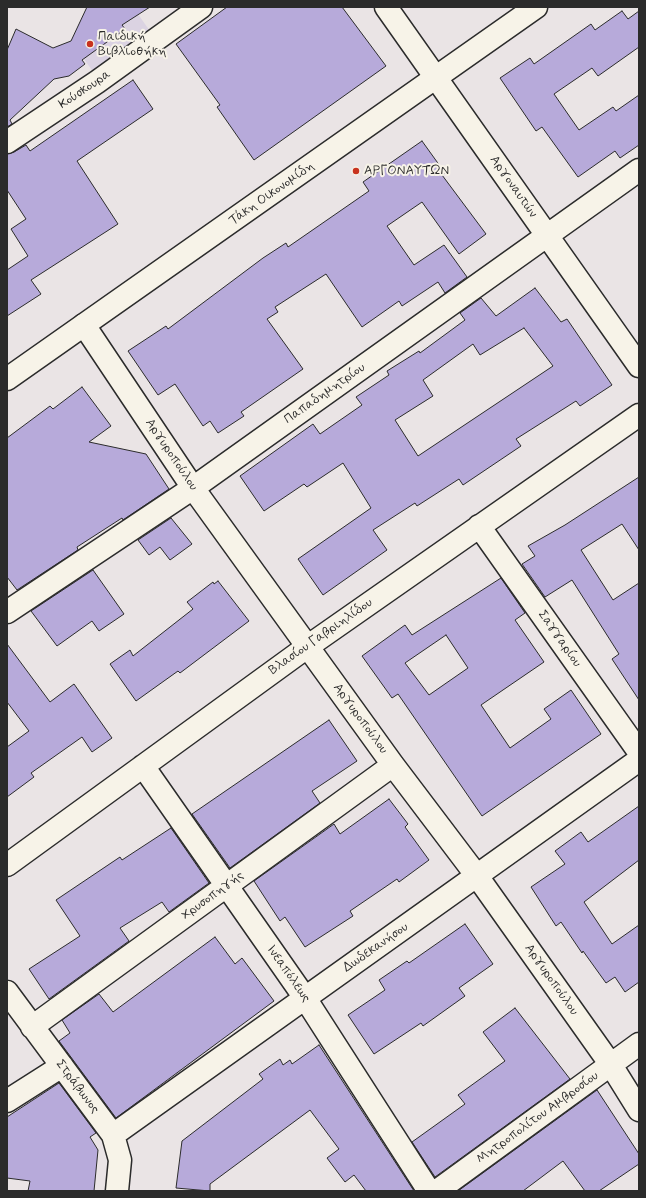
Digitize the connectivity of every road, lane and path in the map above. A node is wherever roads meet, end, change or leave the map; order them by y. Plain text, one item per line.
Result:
1 (201, 7) edge
2 (386, 7) edge
3 (536, 7) edge
4 (435, 78) junction
5 (7, 142) edge
6 (639, 170) edge
7 (547, 236) junction
8 (84, 325) junction
9 (639, 366) edge
10 (7, 379) edge
11 (639, 415) edge
12 (193, 488) junction
13 (479, 526) junction
14 (7, 612) edge
15 (307, 647) junction
16 (639, 752) edge
17 (639, 760) edge
18 (393, 765) junction
19 (143, 766) junction
20 (7, 865) edge
21 (477, 876) junction
22 (227, 886) junction
23 (7, 992) edge
24 (305, 998) junction
25 (32, 1027) junction
26 (639, 1044) edge
27 (611, 1065) junction
28 (62, 1066) junction
29 (7, 1101) edge
30 (639, 1110) edge
31 (113, 1135) junction
32 (432, 1190) edge
33 (116, 1191) edge

1 - 5 street, Κούσκουρα
2 - 4 street, Αργοναυτών
3 - 4 street, Τάκη Οικονομίδη
4 - 7 street, Αργοναυτών
4 - 8 street, Τάκη Οικονομίδη
6 - 7 street, Παπαδημητρίου
7 - 9 street, Αργοναυτών
7 - 12 street, Παπαδημητρίου
8 - 10 street, Τάκη Οικονομίδη
8 - 12 street, Αργυροπούλου
11 - 13 street, Βλασίου Γαβριηλίδου
12 - 14 street, Παπαδημητρίου
12 - 15 street, Αργυροπούλου
13 - 15 street, Βλασίου Γαβριηλίδου
13 - 16 street, Σαγγαρίου
15 - 18 street, Αργυροπούλου
15 - 19 street, Βλασίου Γαβριηλίδου
17 - 21 street, Δωδεκανήσου
18 - 21 street, Αργυροπούλου
18 - 22 street, Χρυσοπηγής
19 - 20 street, Βλασίου Γαβριηλίδου
19 - 22 street, Ινεαπόλεως
21 - 24 street, Δωδεκανήσου
21 - 27 street, Αργυροπούλου
22 - 24 street, Ινεαπόλεως
22 - 25 street, Χρυσοπηγής
23 - 25 street, Στράβωνος
24 - 31 street, Δωδεκανήσου
24 - 32 street, Ινεαπόλεως
25 - 28 street, Στράβωνος
26 - 27 street, Μητροπολίτου Αμβροσίου
27 - 30 street, Αργυροπούλου
27 - 32 street, Μητροπολίτου Αμβροσίου
28 - 29 street
28 - 31 street, Στράβωνος
31 - 33 street, Στράβωνος

